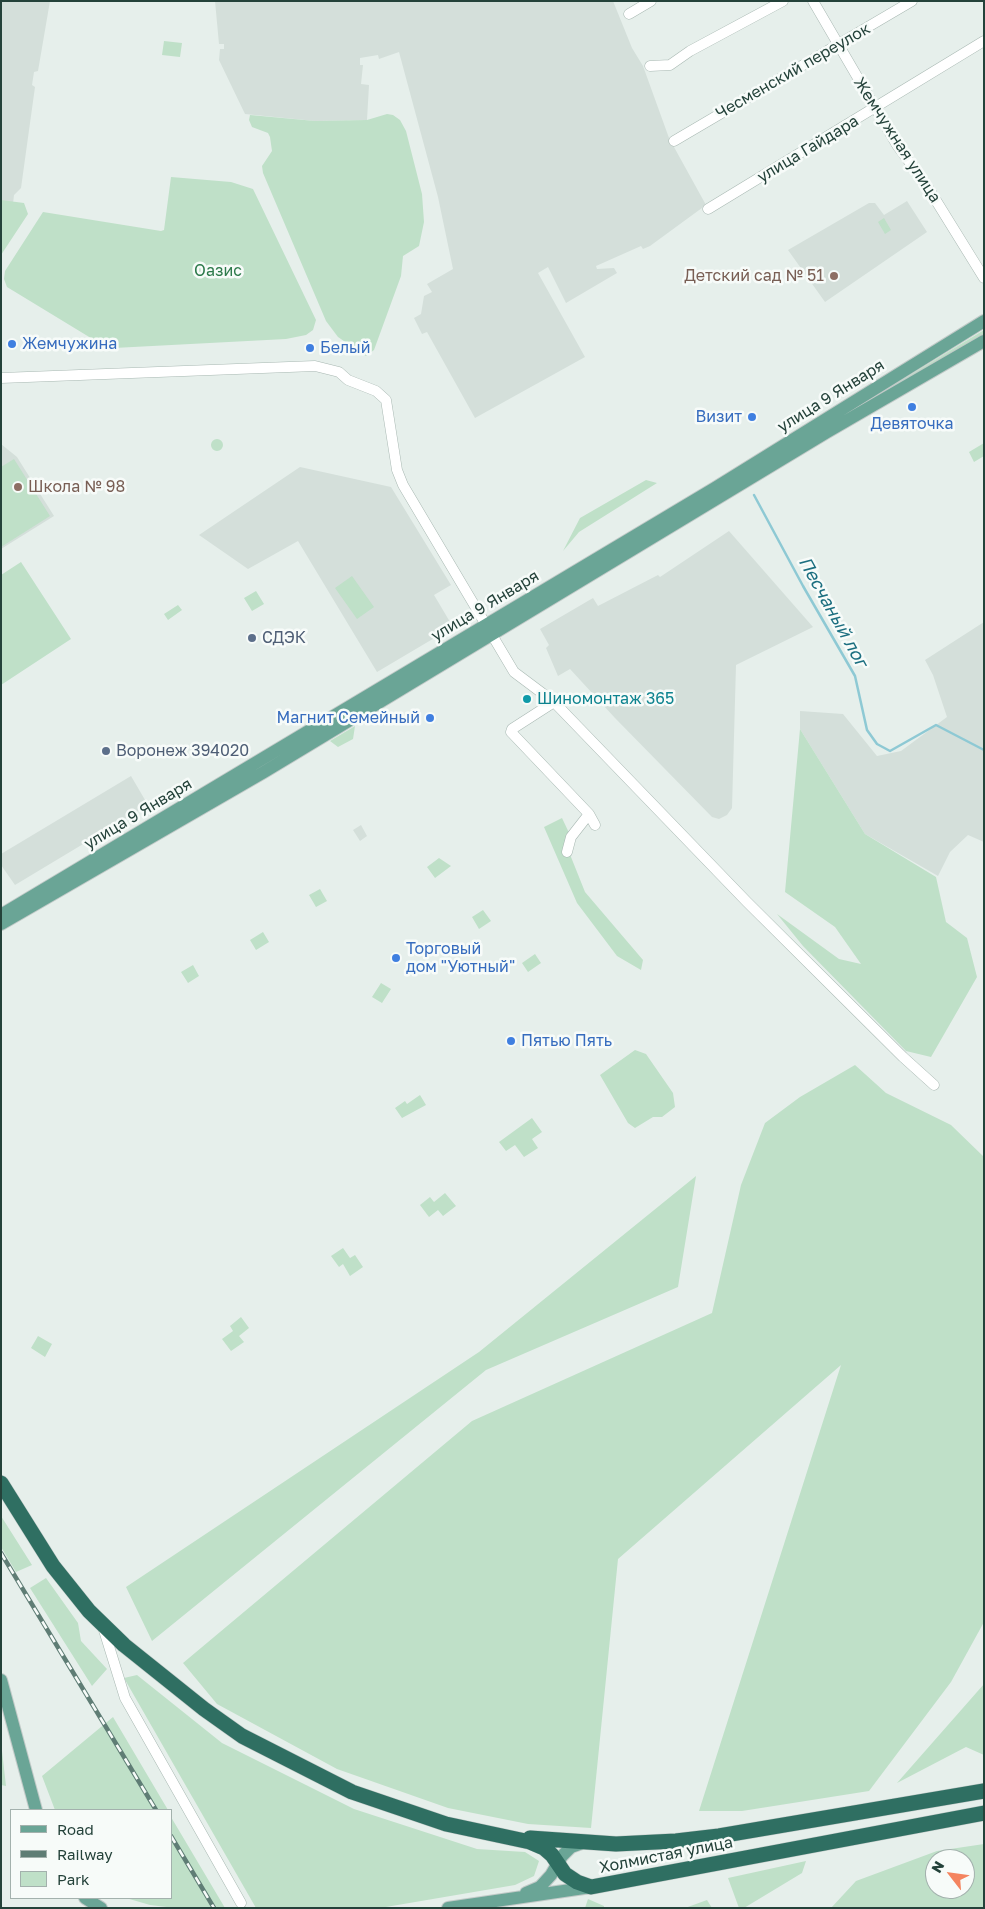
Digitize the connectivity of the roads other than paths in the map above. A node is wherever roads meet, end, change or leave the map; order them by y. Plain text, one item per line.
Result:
1 (652, 1) edge
2 (783, 1) edge
3 (813, 1) edge
4 (912, 1) edge
5 (629, 14) dead end
6 (984, 41) edge
7 (838, 46) junction
8 (650, 66) dead end
9 (875, 108) junction
10 (674, 141) dead end
11 (708, 209) dead end
12 (984, 278) edge
13 (984, 321) edge
14 (984, 341) edge
15 (1, 378) edge
16 (565, 584) junction
17 (488, 630) junction
18 (554, 702) junction
19 (589, 814) junction
20 (595, 825) dead end
21 (566, 852) dead end
22 (1, 915) edge
23 (1, 924) edge
24 (934, 1085) dead end
25 (1, 1483) edge
26 (103, 1626) junction
27 (1, 1680) edge
28 (984, 1791) edge
29 (944, 1798) junction
30 (36, 1809) edge
31 (984, 1813) edge
32 (949, 1820) junction
33 (499, 1835) junction
34 (582, 1843) junction
35 (557, 1864) junction
36 (591, 1887) junction
37 (88, 1899) edge
38 (507, 1899) junction
39 (241, 1903) dead end
40 (101, 1908) edge
41 (448, 1908) edge

1 - 5 street
2 - 8 street
3 - 7 street, Жемчужная улица
4 - 7 street, Чесменский переулок
6 - 9 street, улица Гайдара
7 - 9 street, Жемчужная улица
7 - 10 street, Чесменский переулок
9 - 11 street, улица Гайдара
9 - 12 street, Жемчужная улица
13 - 16 main road, улица 9 Января
14 - 16 main road, улица 9 Января
15 - 17 street
16 - 17 main road, улица 9 Января
17 - 18 street
17 - 22 main road, улица 9 Января
17 - 23 main road, улица 9 Января
18 - 19 street
18 - 24 street
19 - 20 street
19 - 21 street
25 - 26 highway
26 - 33 highway
26 - 39 street
27 - 30 main road
28 - 29 highway, Холмистая улица
29 - 32 highway
29 - 34 highway, Холмистая улица
31 - 32 highway, Холмистая улица
32 - 36 highway, Холмистая улица
33 - 34 highway, Холмистая улица
33 - 35 highway, Холмистая улица
34 - 35 main road
35 - 36 highway, Холмистая улица
35 - 38 main road
36 - 38 main road
37 - 40 main road
38 - 41 main road

